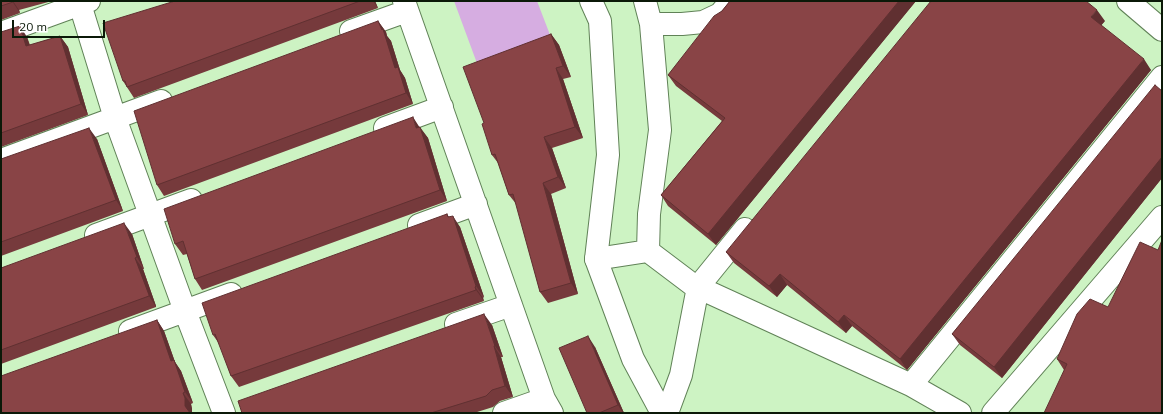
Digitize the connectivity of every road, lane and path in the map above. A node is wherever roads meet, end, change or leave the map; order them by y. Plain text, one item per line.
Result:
1 (591, 1) edge
2 (645, 1) edge
3 (731, 1) edge
4 (1128, 1) edge
5 (83, 2) edge
6 (406, 6) edge
7 (651, 24) junction
8 (1162, 30) edge
9 (1, 33) edge
10 (332, 38) edge
11 (1162, 77) edge
12 (182, 93) edge
13 (442, 107) junction
14 (115, 118) junction
15 (367, 135) edge
16 (1, 160) edge
17 (211, 193) edge
18 (476, 204) junction
19 (758, 214) edge
20 (151, 215) junction
21 (1162, 217) edge
22 (401, 232) edge
23 (76, 242) edge
24 (648, 250) junction
25 (596, 259) junction
26 (252, 286) edge
27 (698, 287) junction
28 (511, 305) junction
29 (185, 311) junction
30 (437, 331) edge
31 (112, 337) edge
32 (911, 385) junction
33 (548, 406) edge
34 (222, 408) edge
35 (504, 413) edge
36 (662, 413) edge
37 (667, 413) edge
38 (960, 413) edge
39 (993, 413) edge

1 - 25 street
2 - 7 street
3 - 7 street
4 - 8 street
5 - 9 street
5 - 14 street
6 - 10 street
6 - 13 street
7 - 24 street
11 - 32 street
12 - 14 street
13 - 15 street
13 - 18 street
14 - 16 street
14 - 20 street
17 - 20 street
18 - 22 street
18 - 28 street
19 - 27 street
20 - 23 street
20 - 29 street
21 - 39 street
24 - 25 street
24 - 27 street
25 - 36 street
26 - 29 street
27 - 32 street
27 - 37 street
28 - 30 street
28 - 33 street
29 - 31 street
29 - 34 street
32 - 38 street
33 - 35 street

